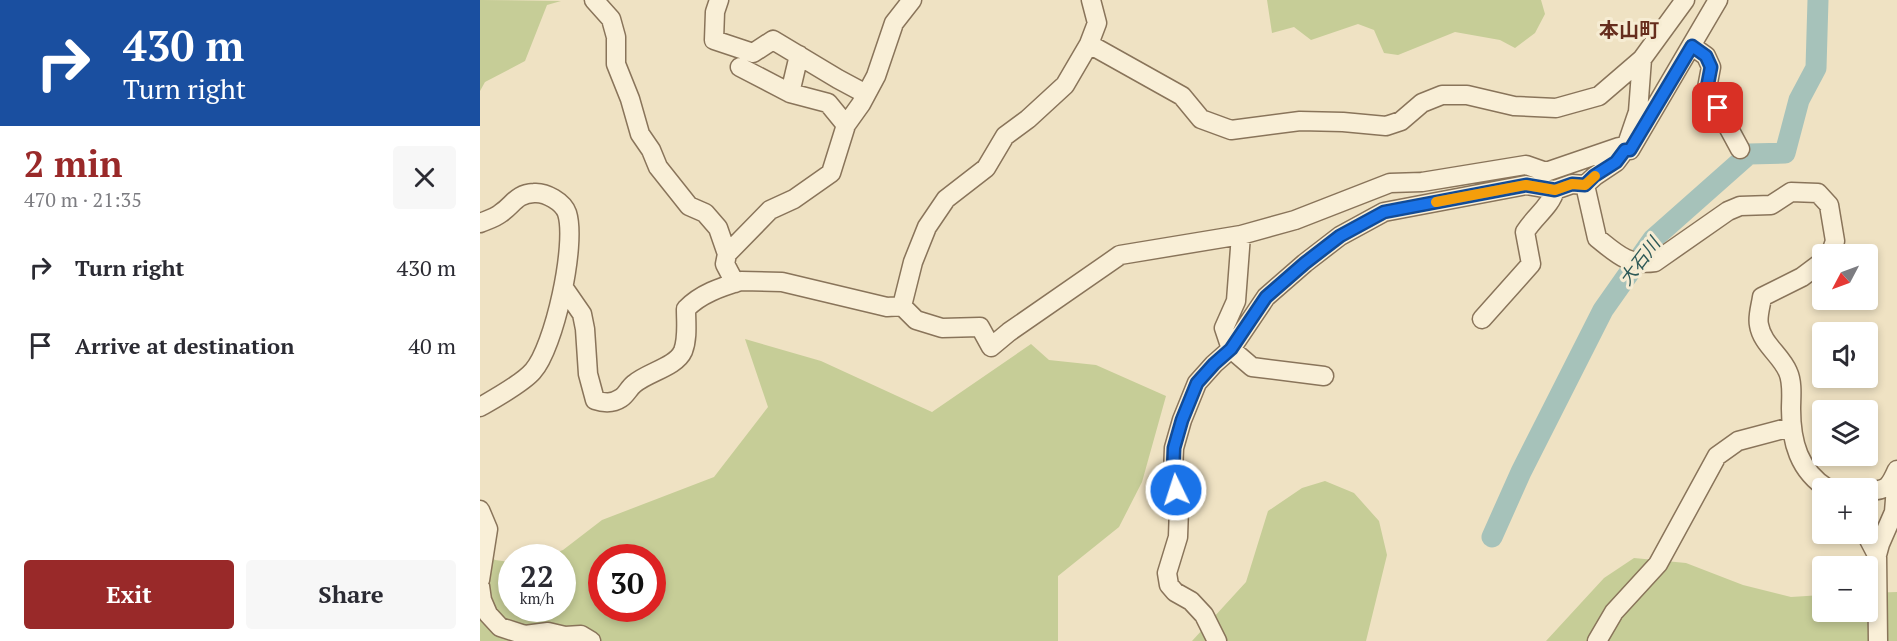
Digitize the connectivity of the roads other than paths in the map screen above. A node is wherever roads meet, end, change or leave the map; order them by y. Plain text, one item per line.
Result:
1 (594, 0) edge
2 (719, 0) edge
3 (912, 0) edge
4 (1091, 0) edge
5 (1685, 0) edge
6 (1718, 0) edge
7 (1089, 44) junction
8 (1692, 46) junction
9 (799, 55) junction
10 (1642, 59) junction
11 (740, 67) dead end
12 (790, 93) junction
13 (866, 94) junction
14 (846, 124) junction
15 (1740, 149) dead end
16 (1625, 150) junction
17 (1585, 185) junction
18 (1555, 190) junction
19 (480, 223) edge
20 (1240, 236) junction
21 (1834, 244) edge
22 (727, 254) junction
23 (1812, 270) edge
24 (735, 283) junction
25 (564, 288) junction
26 (902, 306) junction
27 (1482, 319) dead end
28 (1231, 349) junction
29 (1324, 376) dead end
30 (480, 407) edge
31 (1791, 427) junction
32 (1894, 477) edge
33 (1813, 478) edge
34 (1878, 490) edge
35 (480, 510) edge
36 (1871, 544) edge
37 (1877, 555) junction
38 (480, 580) edge
39 (480, 585) edge
40 (591, 641) edge
41 (1217, 641) edge
42 (1598, 641) edge
43 (1878, 641) edge

1 - 22 street
2 - 9 street
3 - 13 street
4 - 7 street
5 - 10 street
6 - 8 street
7 - 10 street
7 - 26 street
8 - 15 street
8 - 16 street
9 - 12 street
9 - 13 street
10 - 16 street
11 - 12 street
12 - 14 street
13 - 14 street
14 - 22 street
16 - 17 street
16 - 20 street
17 - 18 street
17 - 21 street
18 - 27 street
18 - 28 street
19 - 25 street
20 - 26 street
20 - 28 street
22 - 24 street
23 - 31 street
24 - 25 street
24 - 26 street
25 - 30 street
28 - 29 street
28 - 41 street
31 - 33 street
31 - 42 street
32 - 34 street
32 - 37 street
35 - 38 street
36 - 37 street
37 - 43 street
39 - 40 street

